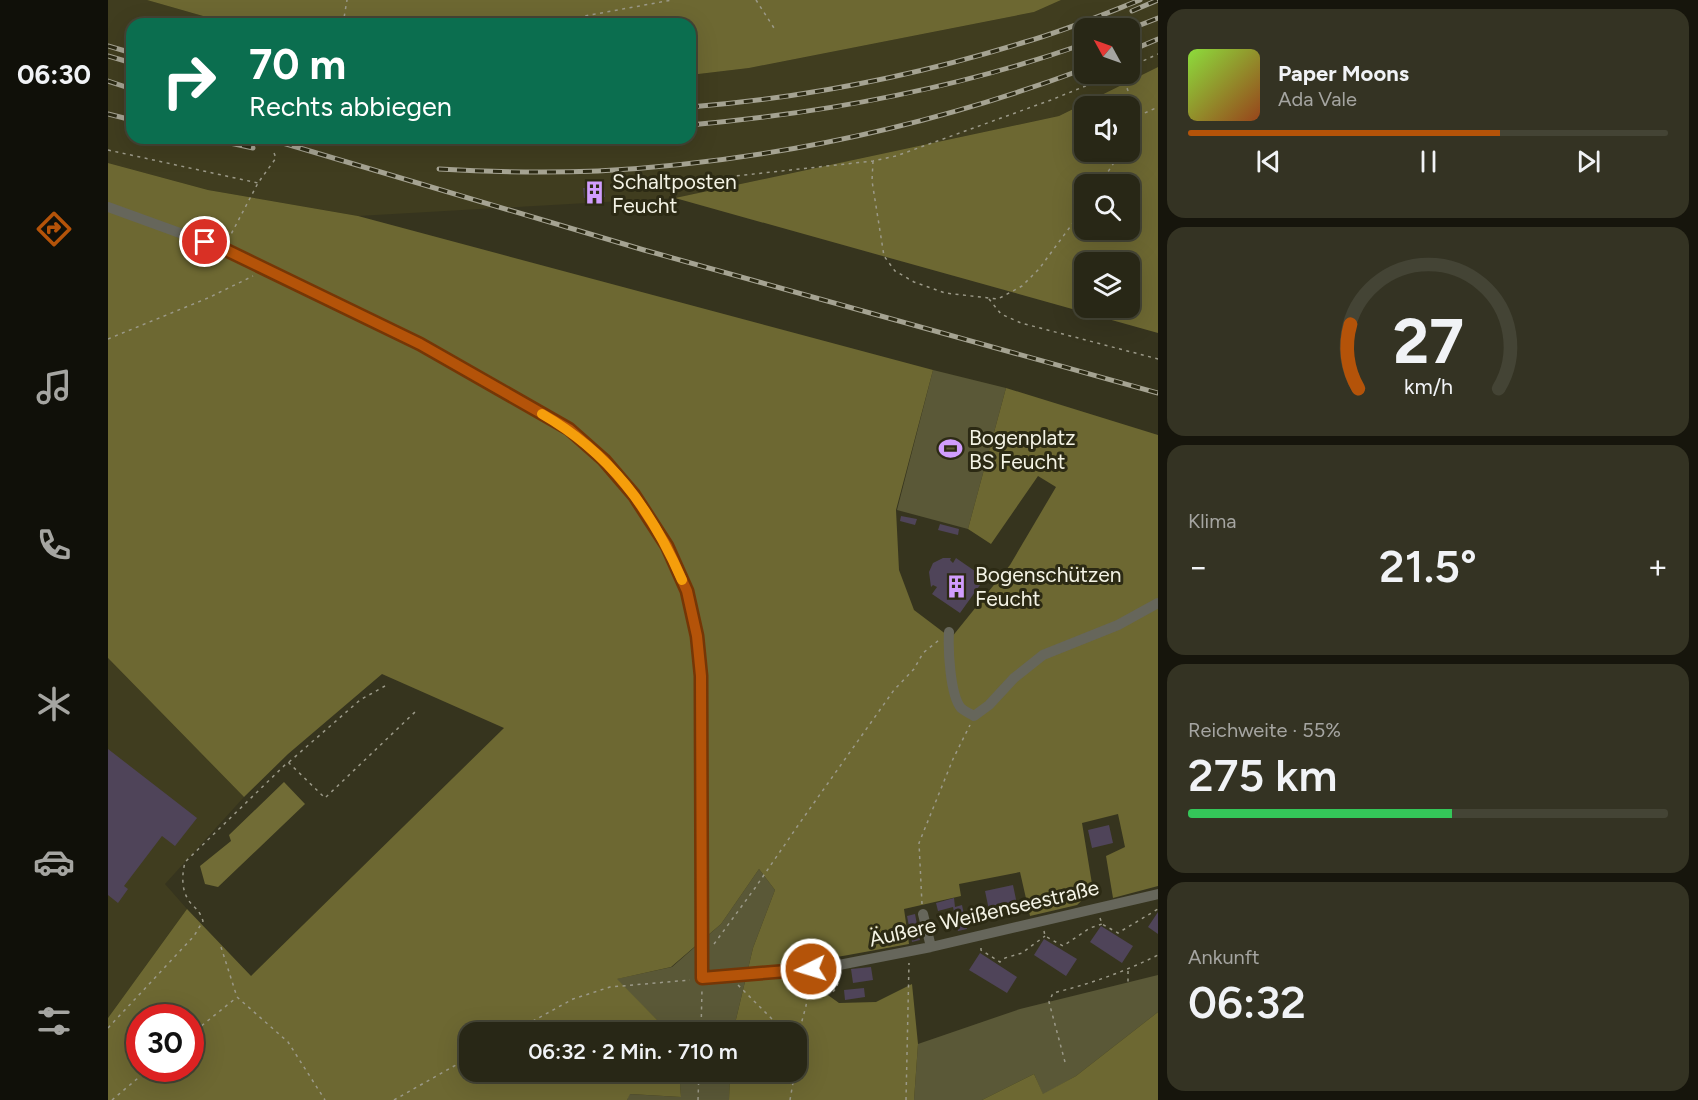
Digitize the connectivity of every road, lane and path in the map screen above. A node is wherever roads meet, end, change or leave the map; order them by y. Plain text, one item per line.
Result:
1 (348, 0) edge
2 (672, 0) edge
3 (756, 0) edge
4 (344, 18) edge
5 (574, 18) edge
6 (774, 28) dead end
7 (1158, 54) edge
8 (1140, 62) edge
9 (1089, 84) edge
10 (1158, 107) edge
11 (1140, 115) edge
12 (108, 150) edge
13 (274, 153) dead end
14 (873, 161) junction
15 (258, 183) junction
16 (626, 188) dead end
17 (108, 207) edge
18 (1074, 222) edge
19 (224, 249) junction
20 (266, 269) junction
21 (988, 298) junction
22 (108, 339) edge
23 (1158, 359) edge
24 (1158, 603) edge
25 (949, 636) joint
26 (385, 686) dead end
27 (415, 712) dead end
28 (974, 716) junction
29 (288, 762) junction
30 (1158, 894) edge
31 (1098, 908) junction
32 (1158, 909) edge
33 (923, 914) joint
34 (1042, 920) junction
35 (1102, 924) junction
36 (978, 935) junction
37 (1045, 936) junction
38 (221, 947) dead end
39 (931, 947) junction
40 (909, 952) junction
41 (1158, 955) edge
42 (702, 956) junction
43 (839, 965) junction
44 (815, 968) junction
45 (1128, 970) junction
46 (729, 976) junction
47 (702, 978) junction
48 (1128, 982) dead end
49 (237, 997) junction
50 (531, 1022) edge
51 (700, 1022) edge
52 (775, 1022) edge
53 (802, 1022) edge
54 (204, 1024) edge
55 (108, 1028) edge
56 (1065, 1062) dead end
57 (459, 1063) edge
58 (133, 1082) edge
59 (699, 1082) edge
60 (793, 1082) edge
61 (112, 1100) edge
62 (325, 1100) edge
63 (394, 1100) edge
64 (698, 1100) edge
65 (790, 1100) edge
66 (906, 1100) edge

1 - 4 path
2 - 5 path
3 - 6 path
7 - 8 path
9 - 14 path
10 - 11 path
12 - 15 path
13 - 15 path
14 - 16 path
14 - 21 path
15 - 19 path
17 - 19 street
18 - 21 path
19 - 20 street
20 - 22 path
20 - 42 street
21 - 23 path
24 - 28 street
25 - 28 street
25 - 42 path
26 - 29 path
27 - 29 path
28 - 33 path
29 - 55 path
30 - 31 street, Äußere Weißenseestraße
31 - 34 street, Äußere Weißenseestraße
31 - 35 path
32 - 35 path
33 - 39 street
34 - 36 street, Äußere Weißenseestraße
34 - 37 path
35 - 37 path
36 - 37 path
36 - 39 street, Äußere Weißenseestraße
38 - 49 path
39 - 40 street, Äußere Weißenseestraße
40 - 43 street, Äußere Weißenseestraße
40 - 66 path
41 - 45 path
42 - 47 street
43 - 44 street, Äußere Weißenseestraße
43 - 44 path
44 - 46 street, Äußere Weißenseestraße
44 - 53 path
45 - 48 path
45 - 56 path
46 - 47 street, Äußere Weißenseestraße
46 - 52 path
47 - 50 path
47 - 51 path
49 - 54 path
49 - 62 path
57 - 63 path
58 - 61 path
59 - 64 path
60 - 65 path

